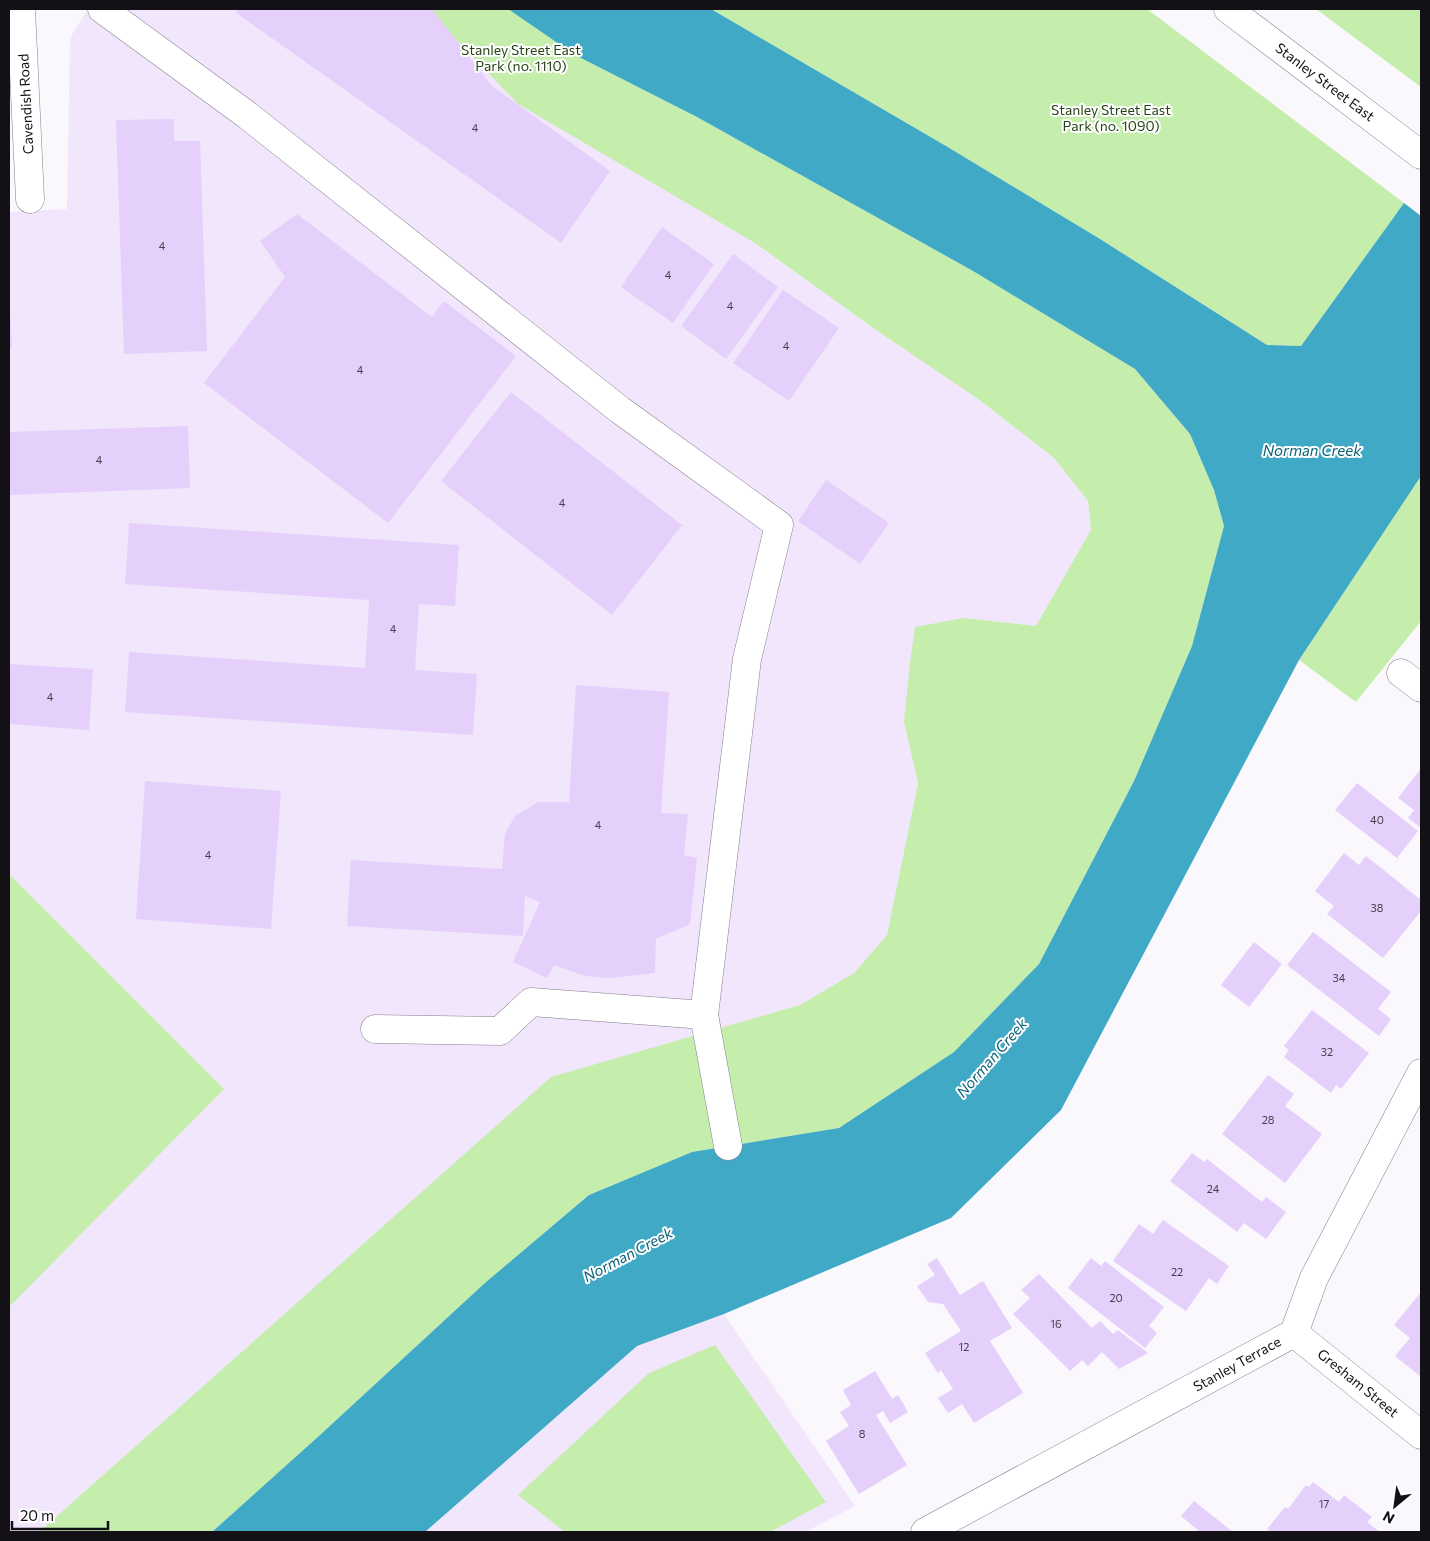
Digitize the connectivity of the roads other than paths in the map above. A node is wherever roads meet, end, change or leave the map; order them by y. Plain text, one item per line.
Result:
1 (21, 9) edge
2 (102, 9) edge
3 (1228, 9) edge
4 (1421, 155) edge
5 (30, 199) dead end
6 (704, 1015) junction
7 (375, 1029) dead end
8 (1421, 1074) edge
9 (728, 1146) dead end
10 (1294, 1333) junction
11 (1421, 1435) edge
12 (926, 1532) edge

1 - 5 street, Cavendish Road
2 - 6 street
3 - 4 street, Stanley Street East
6 - 7 street
6 - 9 street
8 - 10 street, Stanley Terrace
10 - 11 street, Gresham Street
10 - 12 street, Stanley Terrace

